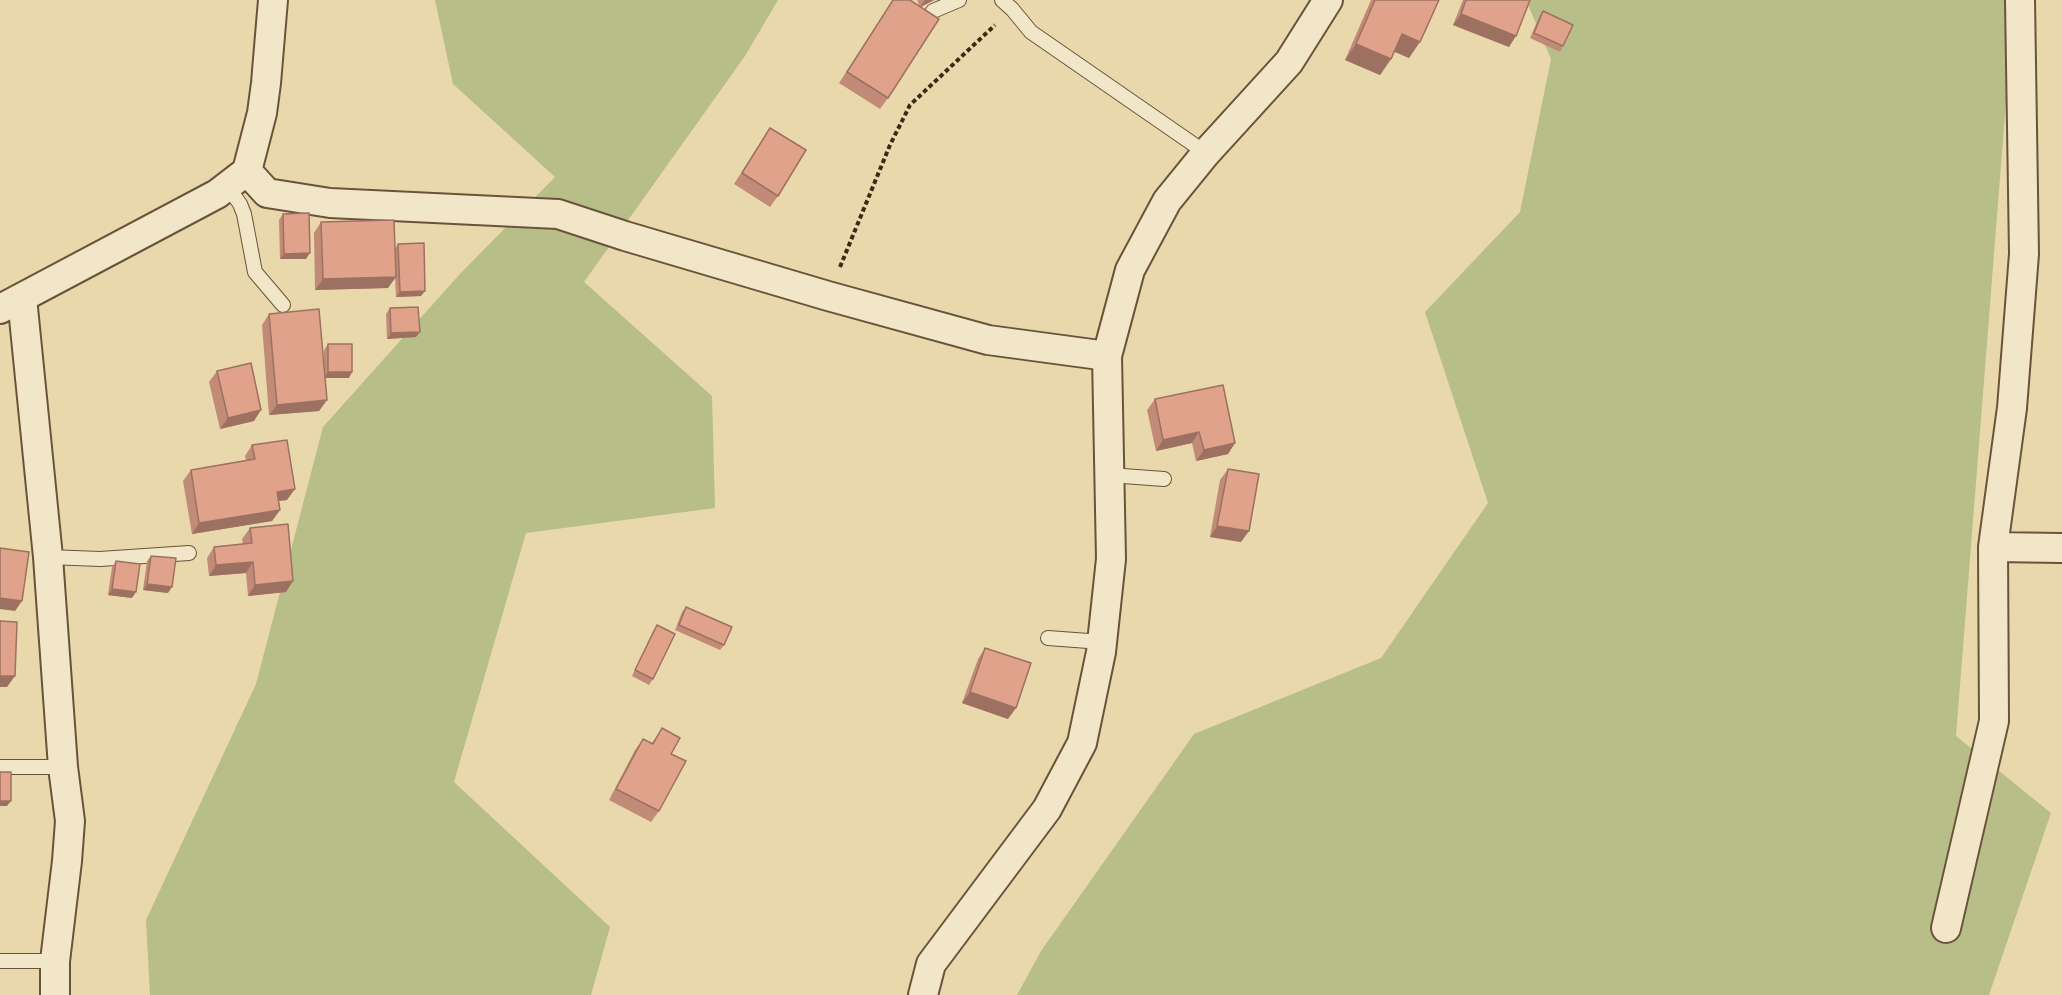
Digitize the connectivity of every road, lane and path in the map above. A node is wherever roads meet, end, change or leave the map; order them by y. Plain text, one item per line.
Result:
1 (273, 0) edge
2 (959, 0) edge
3 (1328, 0) edge
4 (2020, 0) edge
5 (1007, 4) edge
6 (933, 11) dead end
7 (1206, 153) junction
8 (238, 179) junction
9 (828, 296) junction
10 (11, 303) edge
11 (283, 305) dead end
12 (1107, 356) junction
13 (1109, 475) junction
14 (1164, 479) dead end
15 (1993, 547) junction
16 (2062, 548) edge
17 (189, 553) dead end
18 (48, 557) junction
19 (1048, 638) dead end
20 (1102, 642) junction
21 (0, 767) edge
22 (63, 767) junction
23 (1946, 928) dead end
24 (0, 961) edge
25 (55, 961) junction
26 (56, 995) edge
27 (923, 995) edge

1 - 8 street
2 - 6 lane
3 - 7 street
4 - 15 street
5 - 7 lane
5 - 9 path
7 - 12 street
8 - 9 street
8 - 10 street
8 - 11 lane
9 - 12 street
10 - 18 street
12 - 13 street
13 - 14 lane
13 - 20 street
15 - 16 street
15 - 23 street
17 - 18 lane
18 - 22 street
19 - 20 lane
20 - 27 street
21 - 22 lane
22 - 25 street
24 - 25 lane
25 - 26 street

